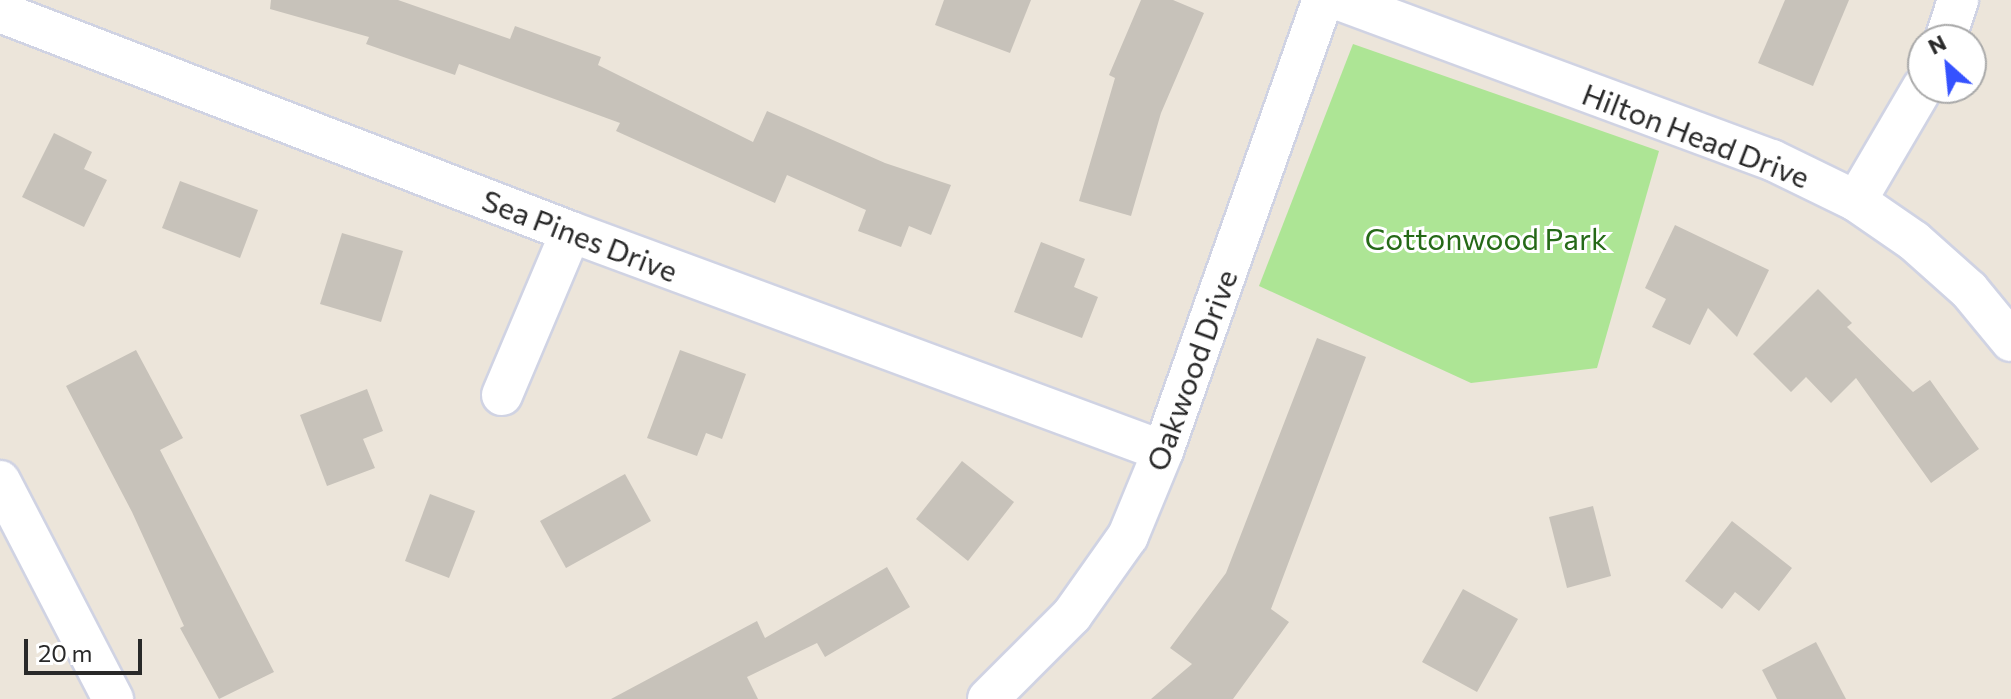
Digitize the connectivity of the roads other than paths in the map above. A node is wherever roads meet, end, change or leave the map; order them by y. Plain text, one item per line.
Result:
1 (1323, 0) edge
2 (1339, 0) edge
3 (1958, 0) edge
4 (0, 12) edge
5 (1950, 24) edge
6 (1913, 104) edge
7 (1856, 201) junction
8 (571, 232) junction
9 (2011, 341) edge
10 (502, 395) dead end
11 (1163, 451) junction
12 (0, 481) edge
13 (113, 699) edge
14 (988, 699) edge

1 - 11 street, Oakwood Drive
2 - 7 street, Hilton Head Drive
3 - 5 street
4 - 8 street, Sea Pines Drive
6 - 7 street
7 - 9 street, Hilton Head Drive
8 - 10 street
8 - 11 street, Sea Pines Drive
11 - 14 street, Oakwood Drive
12 - 13 street

